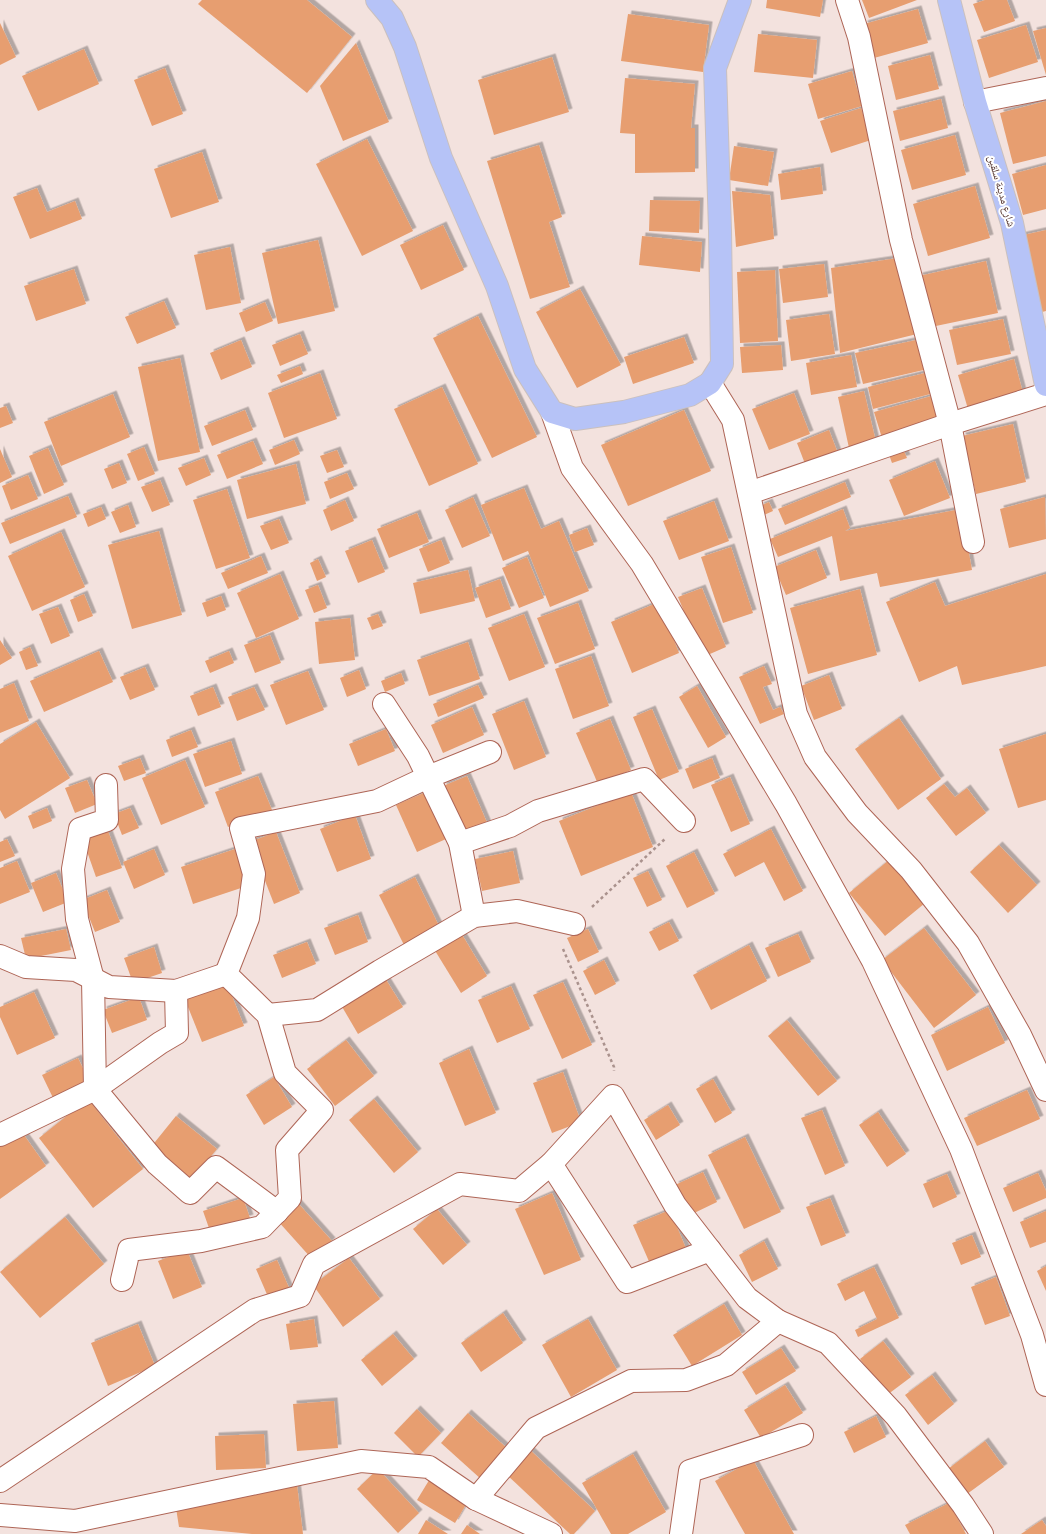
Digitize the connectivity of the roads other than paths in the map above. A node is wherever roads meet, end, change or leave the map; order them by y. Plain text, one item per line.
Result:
1 (377, 0) edge
2 (740, 0) edge
3 (847, 0) edge
4 (949, 0) edge
5 (1046, 88) edge
6 (975, 102) junction
7 (710, 384) junction
8 (1046, 385) edge
9 (1046, 394) edge
10 (552, 412) junction
11 (950, 424) junction
12 (749, 493) junction
13 (973, 542) dead end
14 (384, 704) dead end
15 (490, 752) dead end
16 (428, 777) junction
17 (106, 785) dead end
18 (684, 821) road end
19 (460, 843) junction
20 (474, 916) junction
21 (574, 924) road end
22 (0, 956) edge
23 (226, 974) junction
24 (93, 979) junction
25 (176, 991) junction
26 (268, 1015) junction
27 (95, 1088) junction
28 (1046, 1090) edge
29 (0, 1135) edge
30 (551, 1164) junction
31 (277, 1212) junction
32 (710, 1250) junction
33 (122, 1280) dead end
34 (778, 1321) junction
35 (1046, 1385) edge
36 (802, 1436) dead end
37 (0, 1481) edge
38 (476, 1499) junction
39 (0, 1515) edge
40 (551, 1534) edge
41 (681, 1534) edge
42 (982, 1534) edge

1 - 10 main road
2 - 7 main road
3 - 11 street
4 - 6 main road, شارع مدينة سلقين
5 - 6 street
6 - 8 main road, شارع مدينة سلقين
7 - 10 main road
7 - 12 street
9 - 11 street
10 - 35 street
11 - 12 street
11 - 13 street
12 - 28 street
14 - 16 street
15 - 16 street
16 - 19 street
16 - 23 street
17 - 24 street
18 - 19 street
19 - 20 street
20 - 21 street
20 - 26 street
22 - 24 street
23 - 25 street
23 - 26 street
24 - 25 street
24 - 27 street
25 - 27 street
26 - 31 street
27 - 29 street
27 - 31 street
30 - 32 street
30 - 32 street
30 - 37 street
31 - 33 street
32 - 34 street
34 - 38 street
34 - 42 street
36 - 41 street
38 - 39 street
38 - 40 street

